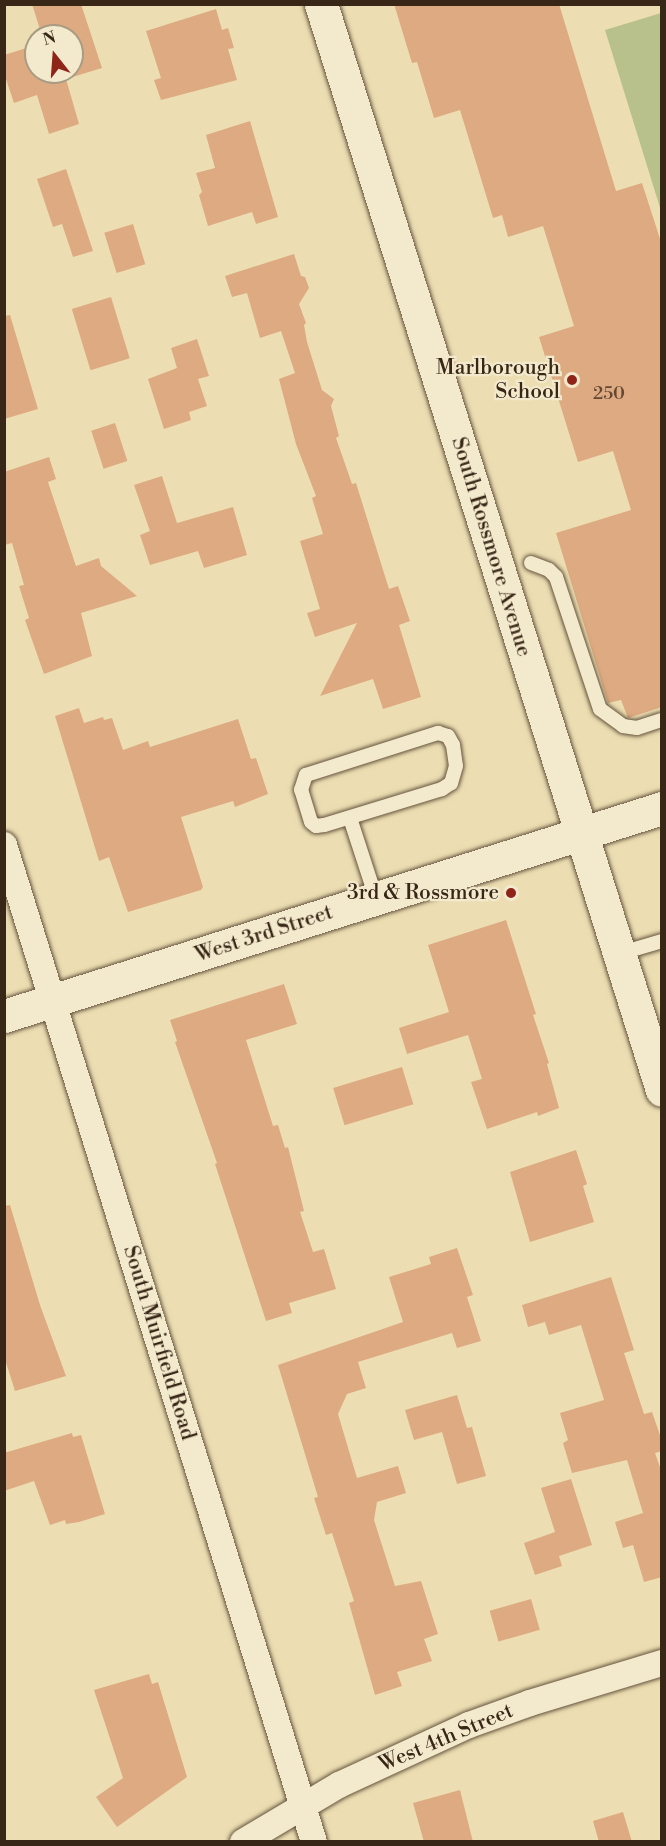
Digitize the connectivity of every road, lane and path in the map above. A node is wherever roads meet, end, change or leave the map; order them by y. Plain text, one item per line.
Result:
1 (321, 4) edge
2 (531, 563) dead end
3 (662, 720) edge
4 (662, 808) edge
5 (350, 818) junction
6 (580, 833) junction
7 (4, 845) edge
8 (376, 898) junction
9 (662, 941) edge
10 (618, 954) junction
11 (53, 1001) junction
12 (4, 1016) edge
13 (662, 1090) edge
14 (662, 1664) edge
15 (303, 1805) junction
16 (243, 1842) edge
17 (314, 1842) edge

1 - 6 main road, South Rossmore Avenue
2 - 3 lane
4 - 6 main road, West 3rd Street
5 - 5 lane
5 - 8 lane
6 - 8 main road, West 3rd Street
6 - 10 main road, South Rossmore Avenue
7 - 11 street, South Muirfield Road
8 - 11 main road, West 3rd Street
9 - 10 lane
10 - 13 main road, South Rossmore Avenue
11 - 12 main road, West 3rd Street
11 - 15 street, South Muirfield Road
14 - 15 street, West 4th Street
15 - 16 street, West 4th Street
15 - 17 street, South Muirfield Road

